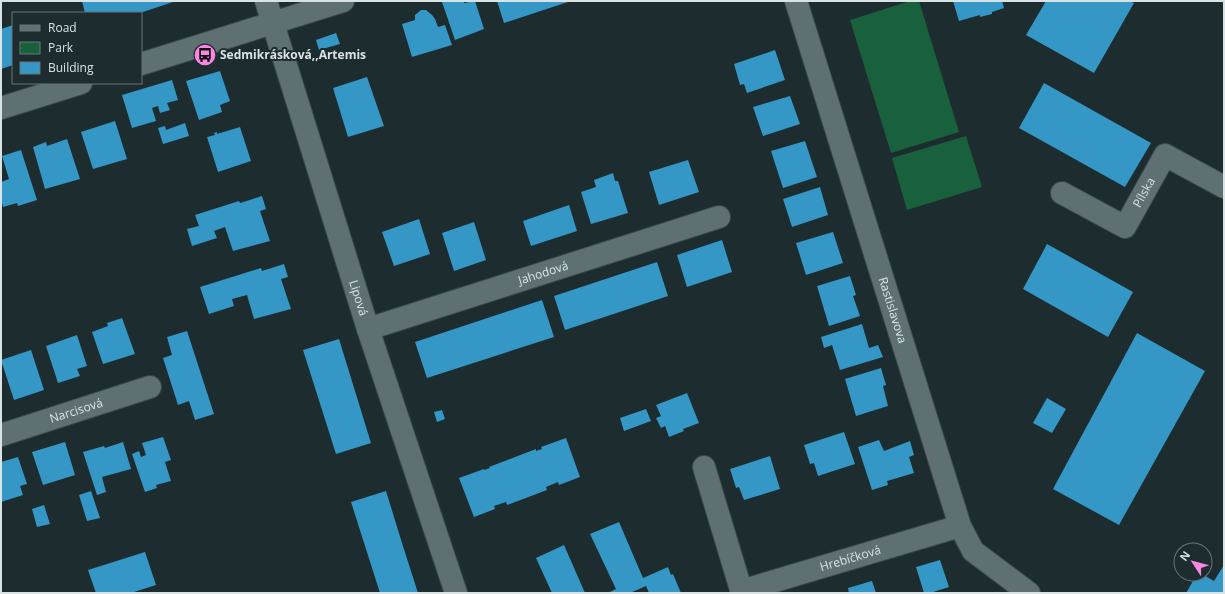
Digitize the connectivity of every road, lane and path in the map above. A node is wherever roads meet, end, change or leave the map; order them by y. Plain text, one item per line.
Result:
1 (266, 1) edge
2 (343, 1) edge
3 (796, 1) edge
4 (272, 23) junction
5 (142, 64) edge
6 (78, 84) edge
7 (1, 108) edge
8 (1224, 187) edge
9 (1062, 192) dead end
10 (719, 217) dead end
11 (368, 329) junction
12 (150, 386) dead end
13 (1, 435) edge
14 (704, 467) dead end
15 (960, 526) junction
16 (741, 592) edge
17 (456, 593) edge
18 (1029, 593) edge

1 - 4 street, Lipová
2 - 4 street
3 - 15 street, Rastislavova
4 - 5 street
4 - 11 street, Lipová
6 - 7 street
8 - 9 street, Pílska
10 - 11 street, Jahodová
11 - 17 street, Lipová
12 - 13 street, Narcisová
14 - 16 street, Hrebíčková
15 - 16 street, Hrebíčková
15 - 18 street, Rastislavova

